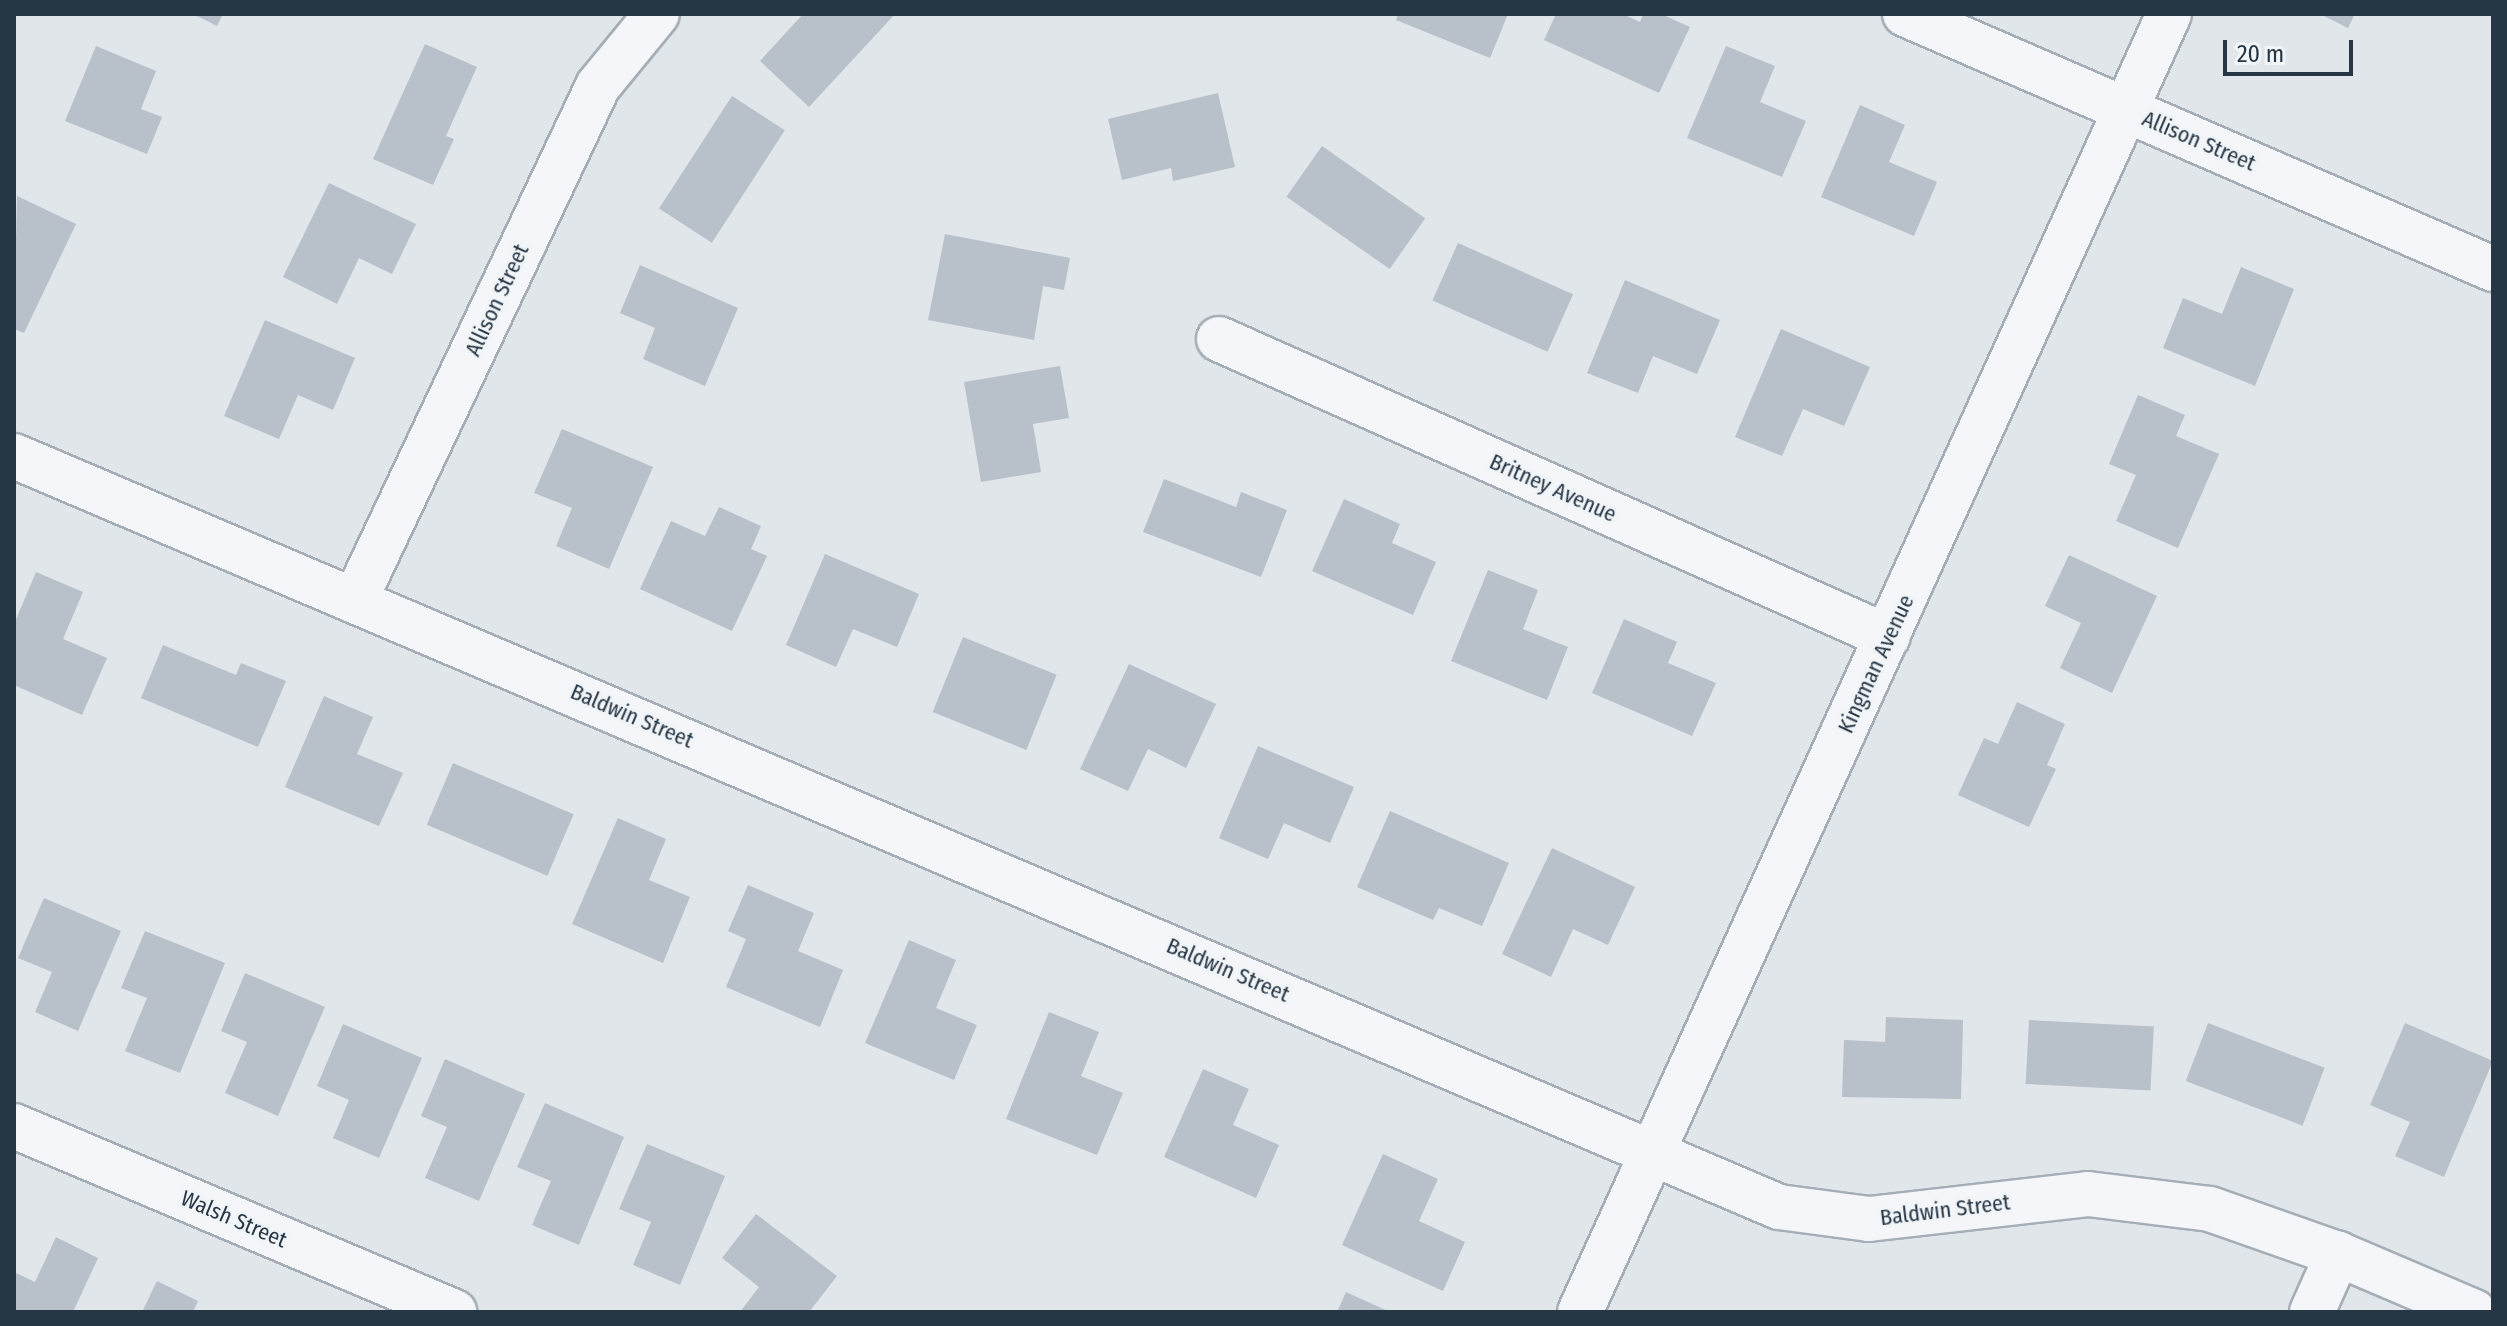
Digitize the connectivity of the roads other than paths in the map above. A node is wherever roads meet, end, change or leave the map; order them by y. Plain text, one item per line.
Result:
1 (657, 14) edge
2 (1905, 14) edge
3 (2169, 14) edge
4 (2126, 110) junction
5 (2493, 269) edge
6 (1219, 339) dead end
7 (14, 456) edge
8 (356, 598) junction
9 (1888, 637) junction
10 (14, 1126) edge
11 (1652, 1151) junction
12 (2338, 1254) junction
13 (454, 1312) edge
14 (1580, 1312) edge
15 (2312, 1312) edge
16 (2474, 1312) edge

1 - 8 street, Allison Street
2 - 4 street, Allison Street
3 - 4 street, Kingman Avenue
4 - 5 street, Allison Street
4 - 9 street, Kingman Avenue
6 - 9 street, Britney Avenue
7 - 8 street, Baldwin Street
8 - 11 street, Baldwin Street
9 - 11 street, Kingman Avenue
10 - 13 street, Walsh Street
11 - 12 street, Baldwin Street
11 - 14 street, Kingman Avenue
12 - 15 street
12 - 16 street, Baldwin Street

